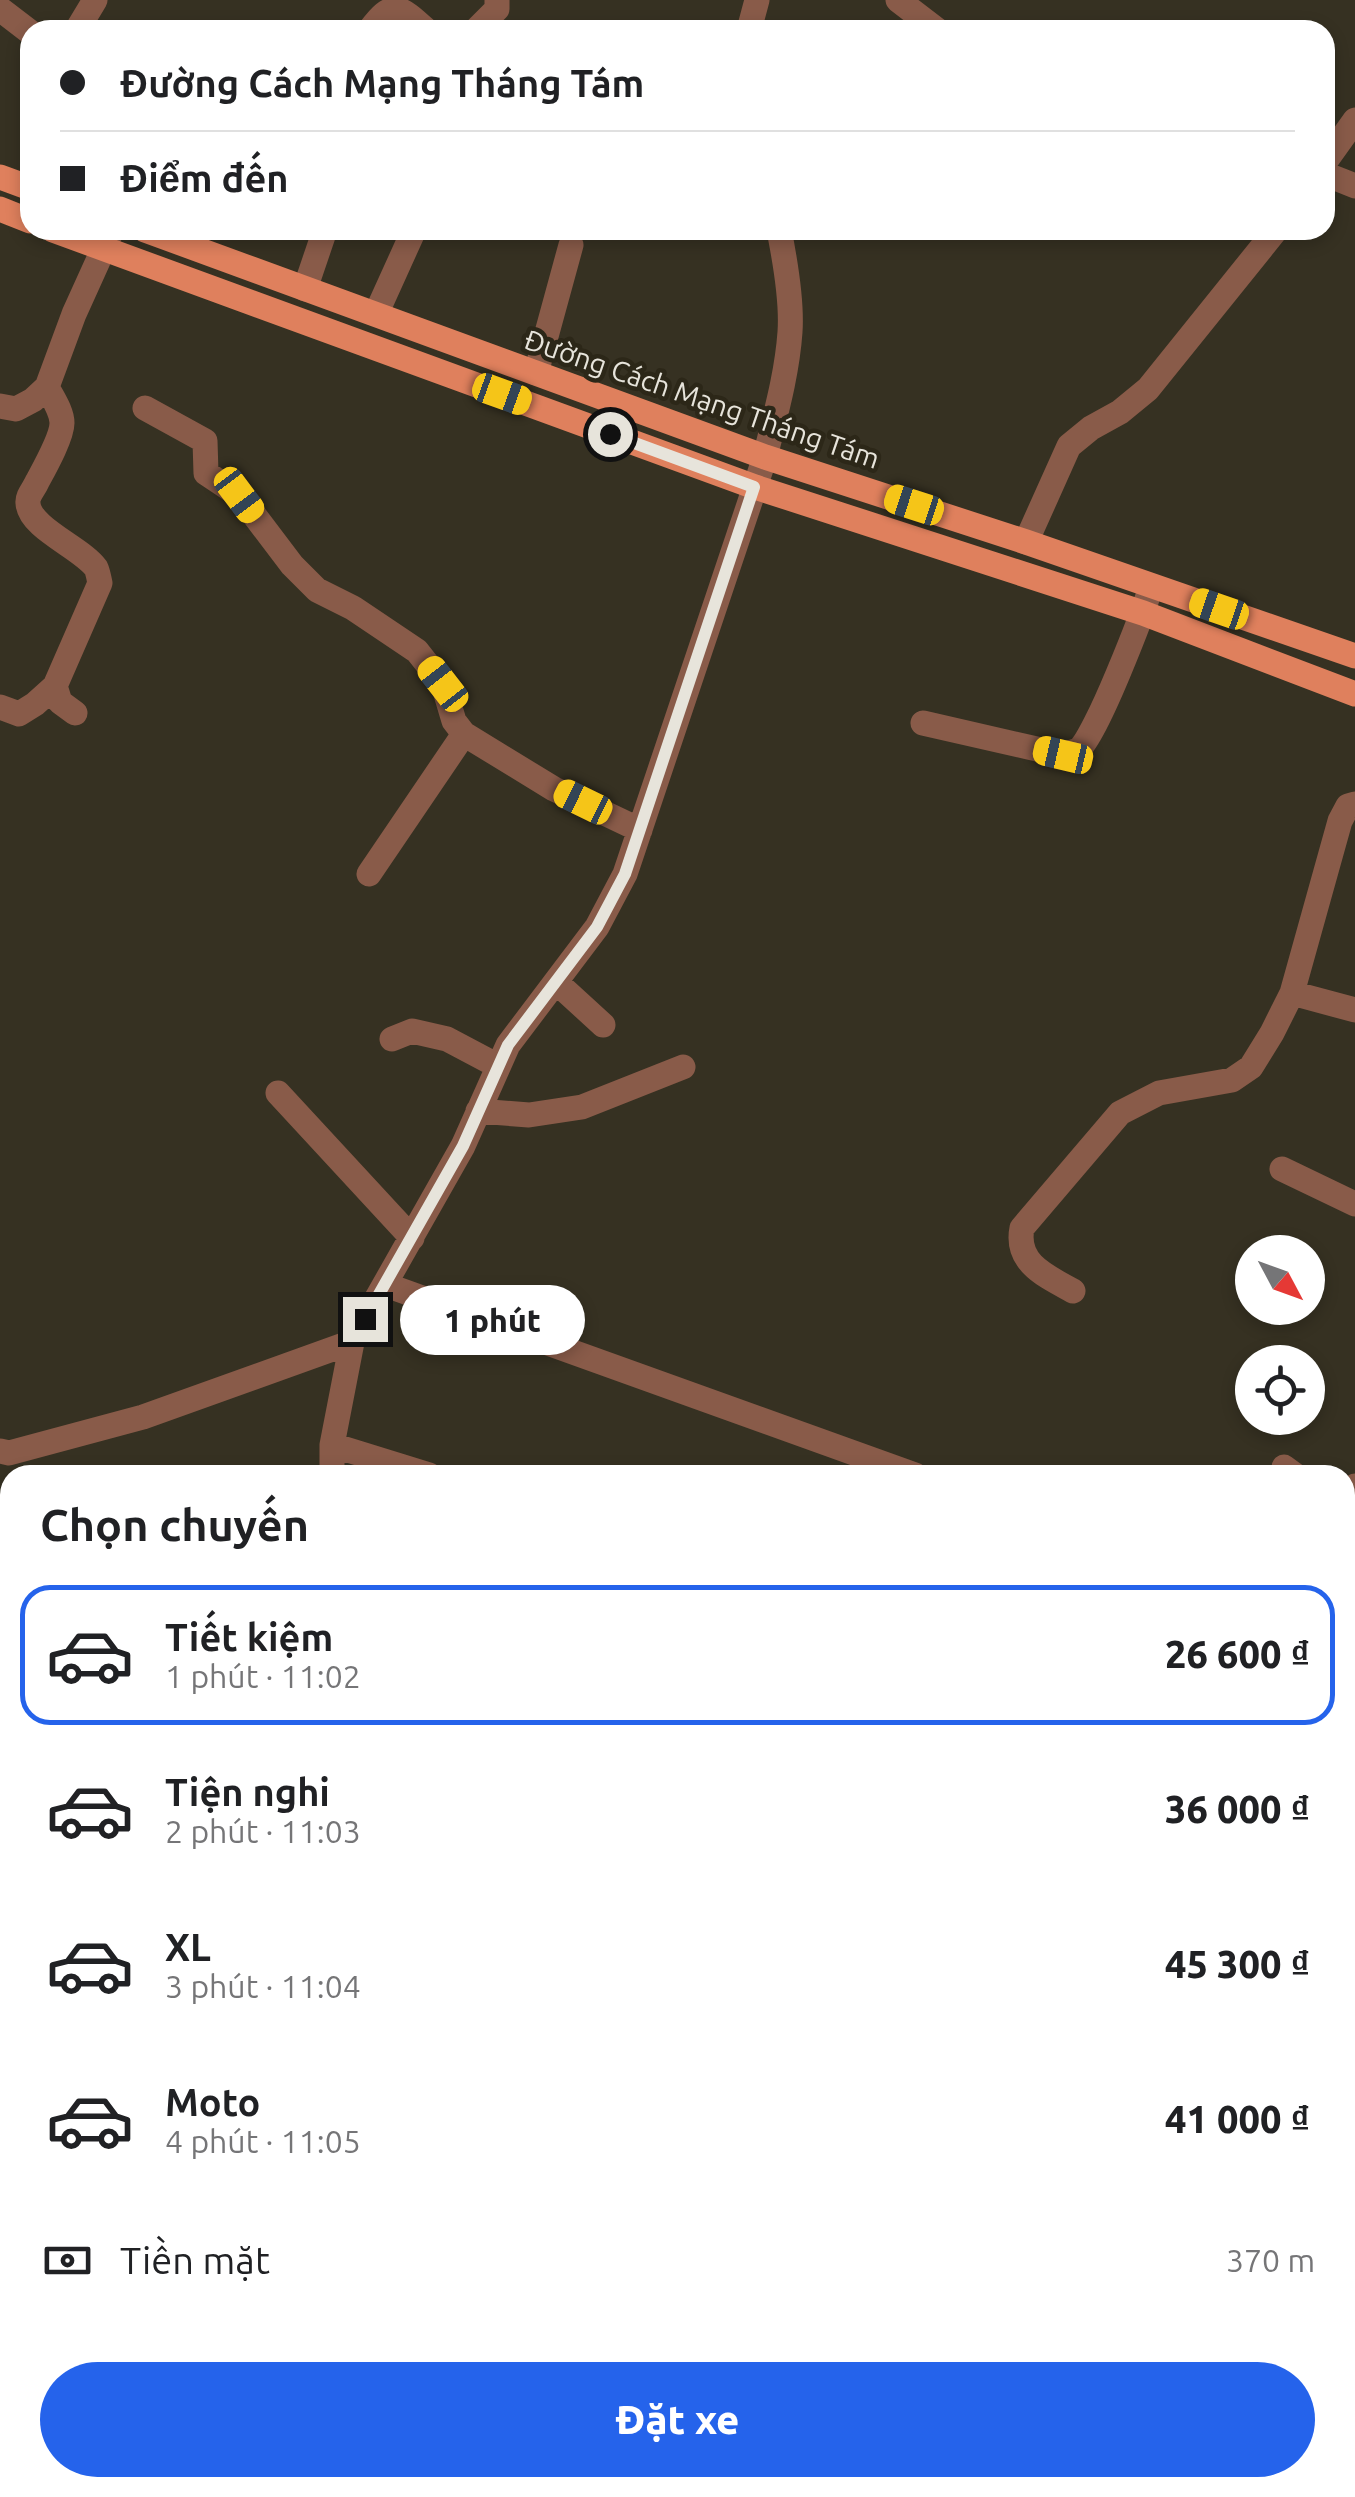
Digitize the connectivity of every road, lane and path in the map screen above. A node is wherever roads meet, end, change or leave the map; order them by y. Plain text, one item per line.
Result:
1 (898, 0) edge
2 (0, 9) edge
3 (375, 20) edge
4 (415, 20) edge
5 (924, 20) edge
6 (20, 24) edge
7 (1355, 120) edge
8 (1335, 148) edge
9 (108, 240) edge
10 (173, 240) edge
11 (322, 240) edge
12 (409, 240) edge
13 (781, 240) edge
14 (1268, 240) edge
15 (571, 245) dead end
16 (305, 288) junction
17 (376, 314) junction
18 (536, 373) junction
19 (47, 386) junction
20 (0, 406) edge
21 (146, 408) dead end
22 (764, 456) junction
23 (754, 487) junction
24 (1026, 542) junction
25 (1151, 586) junction
26 (1143, 614) junction
27 (1355, 656) edge
28 (55, 686) junction
29 (1355, 694) edge
30 (0, 707) edge
31 (75, 713) dead end
32 (923, 723) dead end
33 (464, 734) junction
34 (1355, 804) edge
35 (640, 830) junction
36 (369, 874) dead end
37 (556, 982) junction
38 (1292, 993) junction
39 (1355, 1010) edge
40 (603, 1025) dead end
41 (392, 1039) dead end
42 (498, 1066) junction
43 (684, 1067) dead end
44 (278, 1093) dead end
45 (478, 1111) junction
46 (1282, 1168) dead end
47 (1355, 1204) edge
48 (412, 1238) junction
49 (386, 1285) junction
50 (1072, 1291) dead end
51 (352, 1342) junction
52 (332, 1445) junction
53 (3, 1454) edge
54 (332, 1465) edge
55 (397, 1465) edge
56 (882, 1465) edge

1 - 5 street
2 - 6 street
3 - 4 street
7 - 8 street
9 - 19 street
9 - 23 main road
10 - 16 main road, Đường Cách Mạng Tháng Tám
11 - 16 street
12 - 17 street
13 - 22 street
14 - 24 street
15 - 18 street
16 - 17 main road, Đường Cách Mạng Tháng Tám
17 - 18 main road, Đường Cách Mạng Tháng Tám
18 - 22 main road, Đường Cách Mạng Tháng Tám
19 - 20 street
19 - 28 street
21 - 33 street
22 - 23 street
22 - 24 main road, Đường Cách Mạng Tháng Tám
23 - 26 main road
23 - 35 street
24 - 25 main road, Đường Cách Mạng Tháng Tám
25 - 26 street
25 - 27 main road, Đường Cách Mạng Tháng Tám
26 - 29 main road
26 - 32 street
28 - 30 street
28 - 31 street
33 - 35 street
33 - 36 street
34 - 38 street
35 - 37 street
37 - 40 street
37 - 42 street
38 - 39 street
38 - 50 street
41 - 42 street
42 - 45 street
43 - 45 street
44 - 48 street
45 - 48 street
46 - 47 street
48 - 49 street
49 - 51 street
49 - 56 street
51 - 52 street
51 - 53 street
52 - 54 street
52 - 55 street

